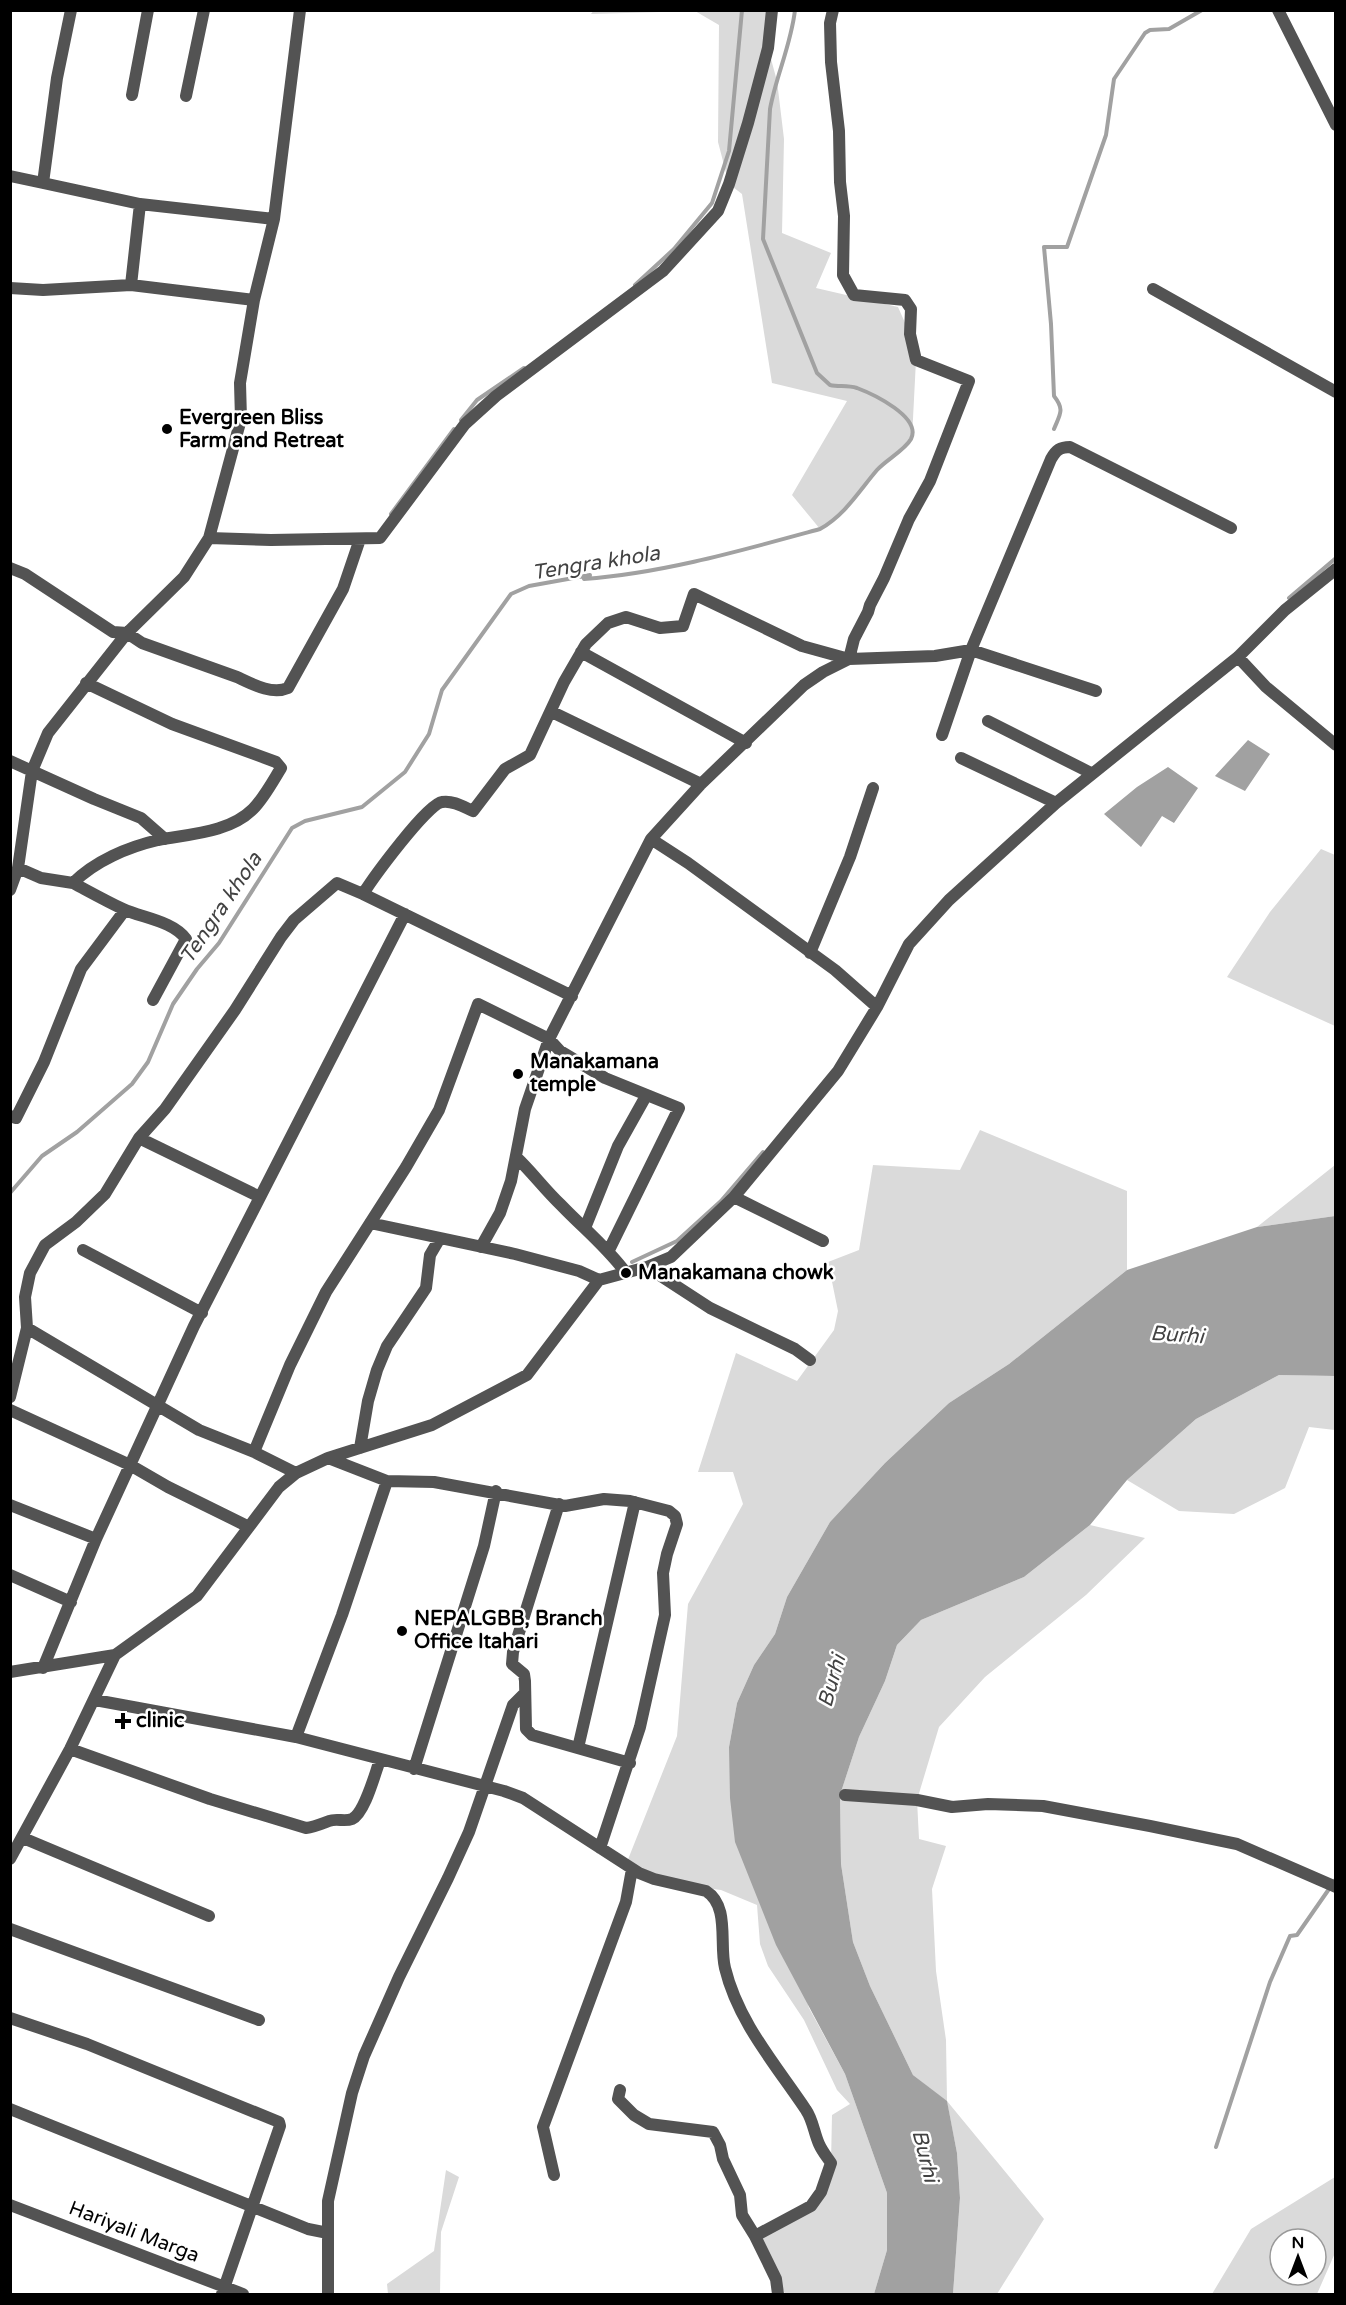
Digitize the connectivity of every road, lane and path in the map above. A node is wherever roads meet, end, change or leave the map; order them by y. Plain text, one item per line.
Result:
1 (71, 10) edge
2 (148, 10) edge
3 (204, 10) edge
4 (300, 10) edge
5 (772, 10) edge
6 (833, 10) edge
7 (1278, 10) edge
8 (132, 95) dead end
9 (186, 96) dead end
10 (1335, 125) edge
11 (10, 176) edge
12 (43, 183) junction
13 (140, 204) junction
14 (274, 219) junction
15 (131, 285) junction
16 (10, 288) edge
17 (1153, 289) dead end
18 (254, 300) junction
19 (1335, 392) edge
20 (1231, 528) dead end
21 (209, 538) junction
22 (360, 539) junction
23 (10, 568) edge
24 (1335, 569) edge
25 (127, 633) junction
26 (971, 650) junction
27 (582, 652) junction
28 (1238, 657) junction
29 (849, 659) junction
30 (86, 683) junction
31 (1096, 691) dead end
32 (552, 712) junction
33 (988, 721) dead end
34 (942, 735) dead end
35 (746, 743) junction
36 (1335, 746) edge
37 (961, 758) dead end
38 (10, 761) edge
39 (32, 771) junction
40 (1091, 773) junction
41 (701, 784) junction
42 (873, 788) dead end
43 (1056, 803) junction
44 (165, 839) junction
45 (651, 839) junction
46 (18, 868) junction
47 (73, 883) junction
48 (10, 890) edge
49 (363, 894) junction
50 (125, 910) junction
51 (405, 914) junction
52 (810, 953) junction
53 (572, 996) junction
54 (153, 1000) dead end
55 (877, 1007) junction
56 (549, 1039) junction
57 (646, 1096) junction
58 (10, 1116) edge
59 (139, 1138) junction
60 (516, 1157) junction
61 (260, 1197) junction
62 (734, 1197) junction
63 (370, 1223) junction
64 (585, 1228) junction
65 (440, 1238) junction
66 (823, 1241) dead end
67 (481, 1247) junction
68 (83, 1250) dead end
69 (609, 1250) junction
70 (647, 1267) junction
71 (626, 1273) junction
72 (599, 1280) junction
73 (202, 1313) junction
74 (27, 1328) junction
75 (810, 1360) dead end
76 (10, 1397) edge
77 (156, 1406) junction
78 (10, 1410) edge
79 (360, 1448) junction
80 (254, 1452) junction
81 (328, 1458) junction
82 (130, 1465) junction
83 (296, 1473) junction
84 (387, 1481) junction
85 (496, 1491) junction
86 (635, 1502) junction
87 (560, 1504) junction
88 (10, 1506) edge
89 (249, 1527) junction
90 (96, 1539) junction
91 (10, 1575) edge
92 (71, 1602) junction
93 (115, 1655) junction
94 (43, 1668) junction
95 (10, 1672) edge
96 (525, 1693) junction
97 (95, 1700) junction
98 (296, 1737) junction
99 (578, 1748) junction
100 (70, 1749) junction
101 (380, 1760) junction
102 (630, 1763) junction
103 (414, 1769) junction
104 (484, 1788) junction
105 (845, 1795) dead end
106 (23, 1838) junction
107 (600, 1848) junction
108 (10, 1859) edge
109 (632, 1869) junction
110 (1335, 1887) edge
111 (209, 1916) dead end
112 (10, 1929) edge
113 (10, 2018) edge
114 (259, 2020) dead end
115 (620, 2090) dead end
116 (10, 2109) edge
117 (554, 2175) dead end
118 (10, 2205) edge
119 (252, 2205) junction
120 (328, 2233) junction
121 (755, 2236) junction
122 (223, 2291) edge
123 (243, 2295) edge
124 (328, 2295) edge
125 (778, 2295) edge

1 - 12 street
2 - 8 street
3 - 9 street
4 - 14 street
5 - 22 street
6 - 29 street
7 - 10 street
11 - 12 street
12 - 13 street
13 - 14 street
13 - 15 street
14 - 18 street
15 - 16 street
15 - 18 street
17 - 19 street
18 - 21 street
20 - 26 street
21 - 22 street
21 - 25 street
22 - 25 street
23 - 25 street
24 - 28 street
25 - 30 street
26 - 29 street
26 - 31 street
26 - 34 street
27 - 29 street
27 - 32 street
27 - 35 street
28 - 36 street
28 - 40 street
29 - 35 street
30 - 39 street
30 - 44 street
32 - 41 street
32 - 49 street
33 - 40 street
35 - 41 street
37 - 43 street
38 - 39 street
39 - 44 street
39 - 46 street
40 - 43 street
41 - 45 street
42 - 52 street
43 - 55 street
44 - 47 street
45 - 52 street
45 - 53 street
46 - 47 street
46 - 48 street
47 - 50 street
49 - 51 street
49 - 59 street
50 - 54 street
50 - 58 street
51 - 53 street
51 - 61 street
52 - 55 street
53 - 56 street
55 - 62 street
56 - 57 street
56 - 60 street
56 - 63 street
57 - 64 street
57 - 69 street
59 - 61 street
59 - 74 street
60 - 64 street
60 - 67 street
61 - 73 street
62 - 66 street
62 - 70 street
63 - 65 street
63 - 80 street
64 - 69 street
65 - 67 street
65 - 79 street
67 - 72 street
68 - 73 street
69 - 71 street
70 - 71 street
70 - 75 street
71 - 72 street
72 - 79 street
73 - 77 street
74 - 76 street
74 - 77 street
77 - 80 street
77 - 82 street
78 - 82 street
79 - 81 street
80 - 83 street
81 - 83 street
81 - 84 street
82 - 89 street
82 - 90 street
83 - 89 street
84 - 85 street
84 - 98 street
85 - 87 street
85 - 103 street
86 - 87 street
86 - 99 street
86 - 102 street
87 - 96 street
88 - 90 street
89 - 93 street
90 - 92 street
91 - 92 street
92 - 94 street
93 - 94 street
93 - 97 street
94 - 95 street
96 - 99 street
96 - 104 street
97 - 98 street
97 - 100 street
98 - 101 street
99 - 102 street
100 - 101 street
100 - 106 street
101 - 103 street
102 - 107 street
103 - 104 street
104 - 107 street
104 - 120 street
105 - 110 street
106 - 108 street
106 - 111 street
107 - 109 street
109 - 117 street
109 - 121 street
112 - 114 street
113 - 119 street
115 - 121 street
116 - 119 street
118 - 122 street, Hariyali Marga
119 - 120 street
119 - 122 street
120 - 124 street
121 - 125 street
122 - 123 street, Hariyali Marga

